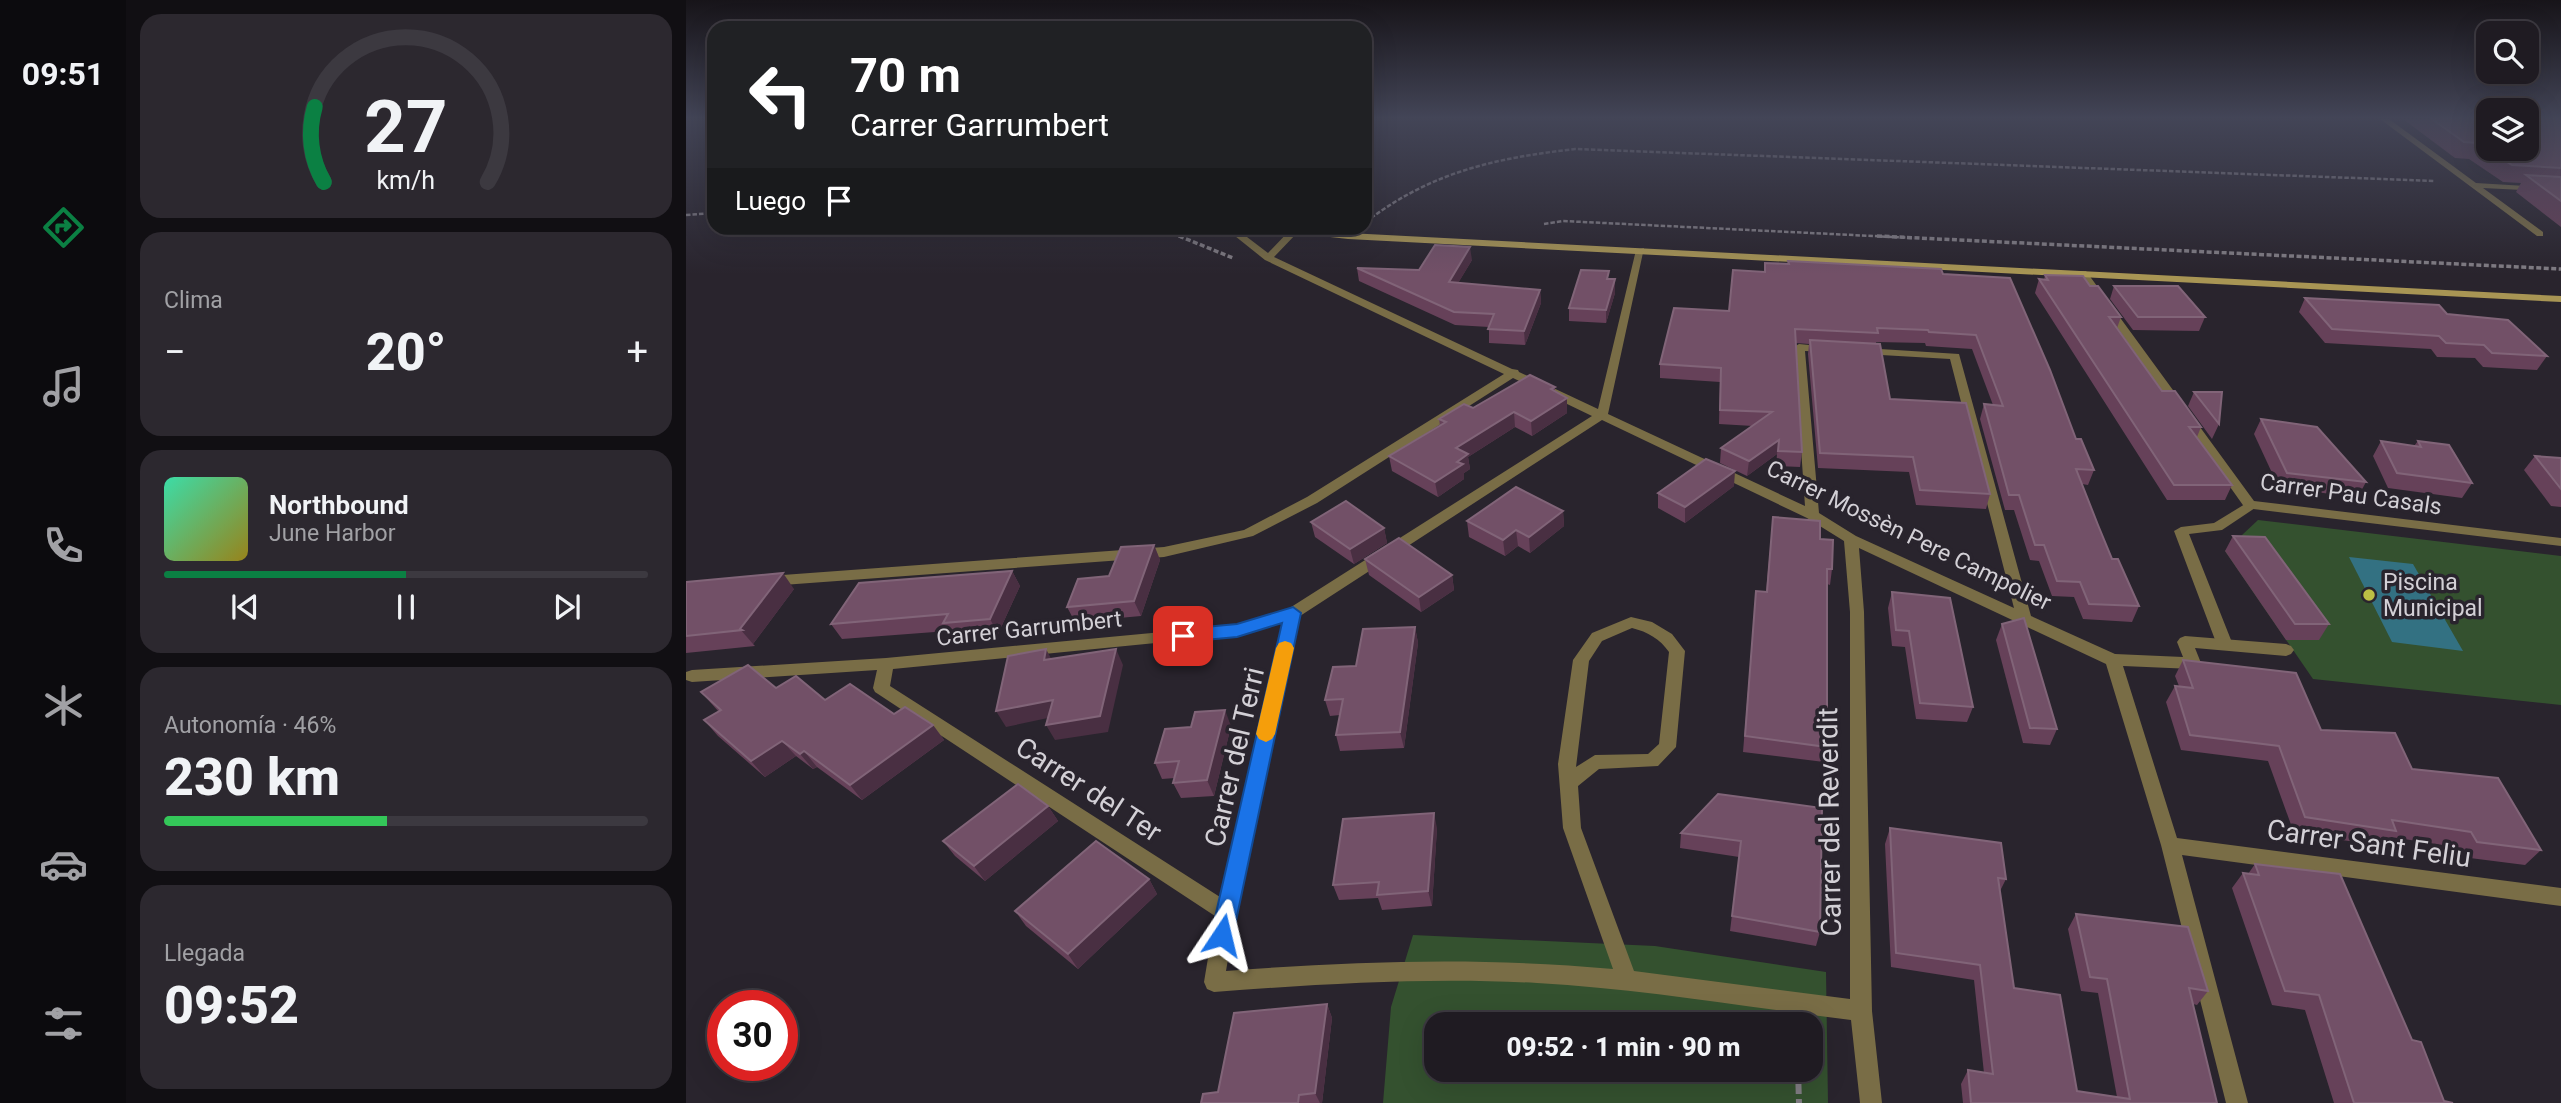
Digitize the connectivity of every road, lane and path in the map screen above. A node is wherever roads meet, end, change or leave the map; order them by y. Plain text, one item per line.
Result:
1 (1460, 170) edge
2 (2124, 170) edge
3 (2453, 170) edge
4 (2471, 184) junction
5 (2561, 190) edge
6 (707, 214) edge
7 (686, 215) edge
8 (1372, 216) edge
9 (1539, 225) dead end
10 (2540, 234) dead end
11 (1245, 235) edge
12 (1290, 235) edge
13 (1337, 235) edge
14 (1240, 237) joint
15 (1641, 250) junction
16 (1268, 258) junction
17 (2561, 269) edge
18 (2083, 274) junction
19 (2561, 299) edge
20 (1838, 350) edge
21 (1851, 351) edge
22 (1514, 372) junction
23 (1602, 415) junction
24 (2249, 505) junction
25 (1812, 514) junction
26 (1851, 539) junction
27 (2561, 542) edge
28 (754, 582) edge
29 (1293, 613) junction
30 (2024, 617) junction
31 (2225, 645) junction
32 (2286, 650) dead end
33 (2113, 660) junction
34 (886, 664) junction
35 (692, 676) dead end
36 (1568, 783) junction
37 (2170, 845) junction
38 (2561, 897) edge
39 (1226, 912) junction
40 (1628, 982) junction
41 (1861, 1011) junction
42 (1799, 1082) edge
43 (1800, 1103) edge
44 (1871, 1103) edge
45 (2237, 1103) edge

1 - 8 path
2 - 4 path
3 - 4 street
4 - 5 street
4 - 10 street
6 - 7 path
9 - 17 path
11 - 14 street
12 - 16 street
13 - 15 main road
14 - 16 street, Carrer Mossèn Pere Campolier
15 - 18 main road
15 - 23 street
16 - 22 street, Carrer Mossèn Pere Campolier
18 - 19 main road
18 - 24 street, Carrer Pau Casals
20 - 25 street
21 - 30 street
22 - 23 street, Carrer Mossèn Pere Campolier
22 - 28 street
23 - 25 street, Carrer Mossèn Pere Campolier
23 - 29 street, Carrer Garrumbert
24 - 27 street, Carrer Pau Casals
24 - 31 street
25 - 26 street, Carrer Mossèn Pere Campolier
26 - 30 street, Carrer Mossèn Pere Campolier
26 - 41 street, Carrer del Reverdit
29 - 34 street, Carrer Garrumbert
29 - 39 street, Carrer del Terri
30 - 33 street, Carrer Mossèn Pere Campolier
31 - 32 street
31 - 33 street
33 - 37 street
34 - 35 street, Carrer Garrumbert
34 - 39 street, Carrer del Ter
36 - 36 street
36 - 40 street
37 - 38 street, Carrer Sant Feliu
37 - 45 street
39 - 40 street
40 - 41 street
41 - 44 street, Carrer del Reverdit
42 - 43 path

